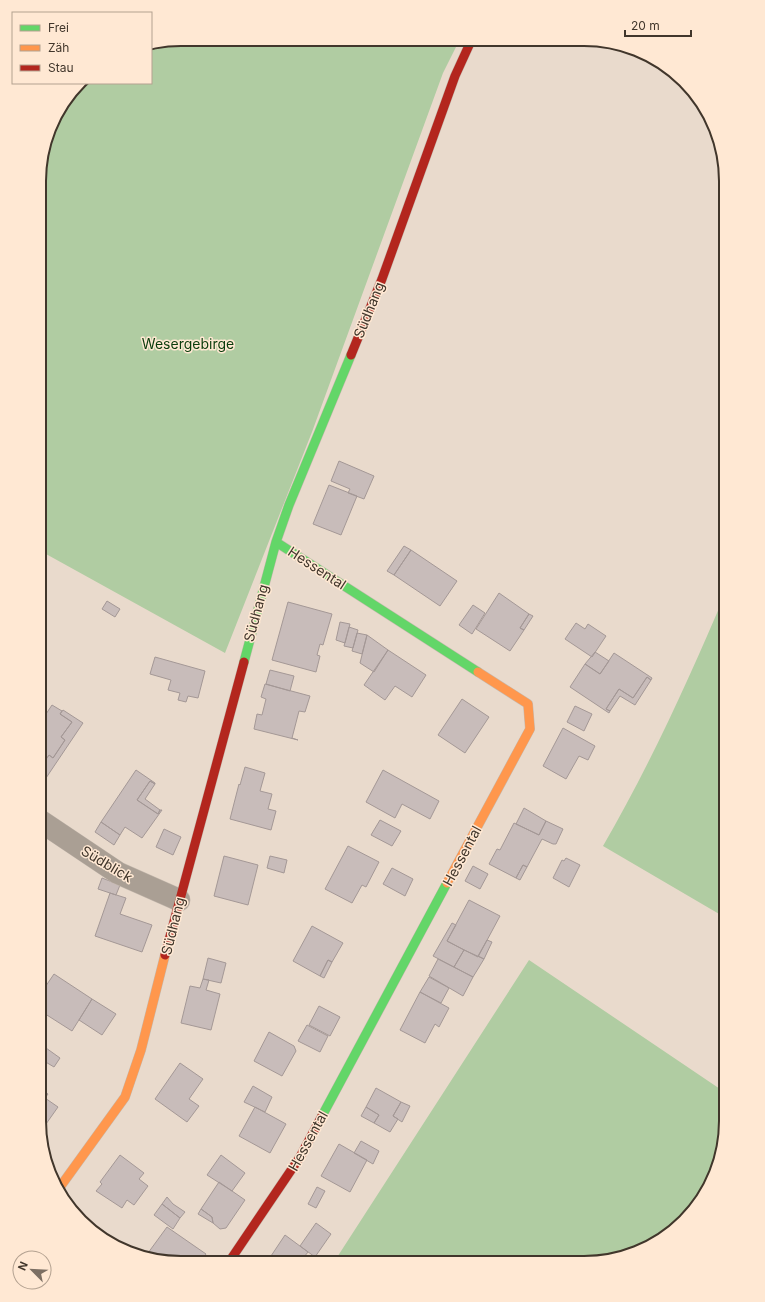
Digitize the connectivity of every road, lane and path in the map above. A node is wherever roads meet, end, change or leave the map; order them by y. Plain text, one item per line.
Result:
1 (469, 46) edge
2 (276, 542) junction
3 (46, 825) edge
4 (179, 900) junction
5 (62, 1184) edge
6 (234, 1256) edge

1 - 2 street, Südhang
2 - 4 street, Südhang
2 - 6 street, Hessental
3 - 4 street, Südblick
4 - 5 street, Südhang

